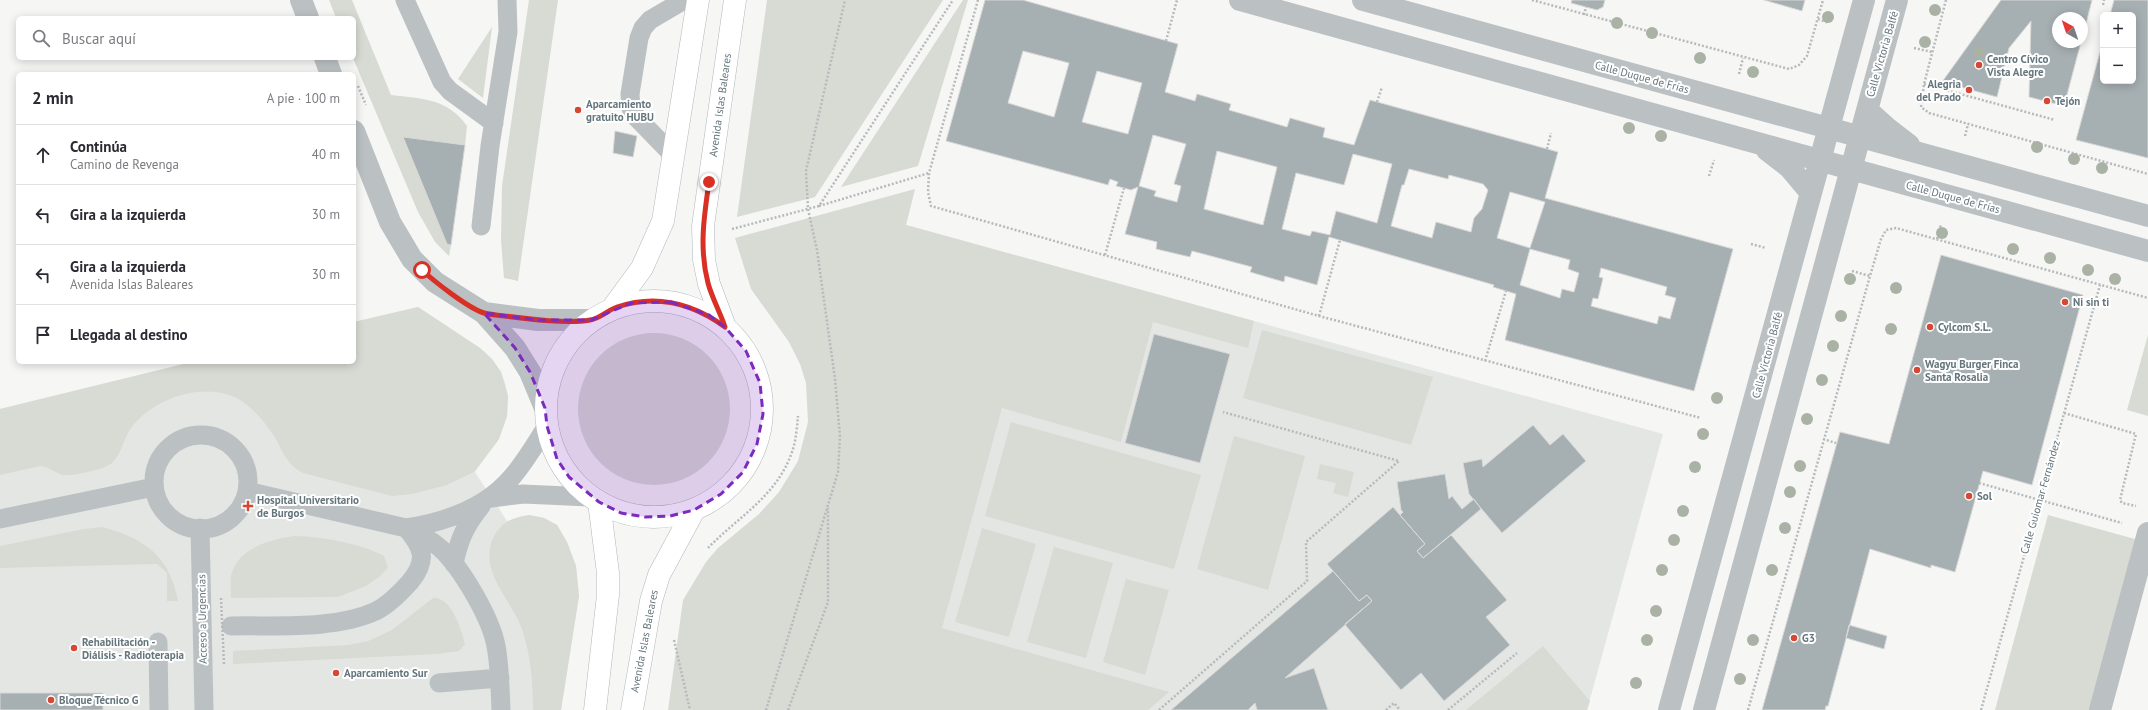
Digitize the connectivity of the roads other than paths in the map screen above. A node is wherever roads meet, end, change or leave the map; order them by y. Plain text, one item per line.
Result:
1 (301, 0) edge
2 (405, 0) edge
3 (507, 0) edge
4 (684, 0) edge
5 (698, 0) edge
6 (735, 0) edge
7 (1240, 0) edge
8 (1363, 0) edge
9 (1864, 0) edge
10 (1897, 0) edge
11 (307, 16) edge
12 (326, 60) edge
13 (330, 72) edge
14 (1867, 110) junction
15 (494, 123) junction
16 (1828, 127) junction
17 (356, 136) edge
18 (1859, 136) junction
19 (1758, 144) junction
20 (1921, 153) junction
21 (674, 156) junction
22 (1819, 160) junction
23 (1850, 169) junction
24 (1810, 192) junction
25 (2148, 216) edge
26 (481, 226) dead end
27 (2148, 251) edge
28 (612, 309) junction
29 (484, 313) junction
30 (591, 320) junction
31 (725, 327) junction
32 (546, 417) junction
33 (154, 486) junction
34 (248, 491) junction
35 (594, 500) junction
36 (487, 501) junction
37 (694, 510) junction
38 (0, 519) edge
39 (200, 528) junction
40 (406, 528) junction
41 (2148, 533) edge
42 (454, 564) junction
43 (231, 626) dead end
44 (158, 642) dead end
45 (500, 678) junction
46 (439, 683) dead end
47 (159, 710) edge
48 (204, 710) edge
49 (501, 710) edge
50 (595, 710) edge
51 (632, 710) edge
52 (1669, 710) edge
53 (1704, 710) edge
54 (2100, 710) edge

1 - 11 street
2 - 15 lane
3 - 15 lane
4 - 21 lane
5 - 21 main road
6 - 31 main road, Avenida Islas Baleares
7 - 19 street, Calle Duque de Frías
8 - 16 street, Calle Duque de Frías
9 - 16 street, Calle Victoria Balfé
10 - 14 street, Calle Victoria Balfé
12 - 13 street
14 - 18 street, Calle Victoria Balfé
14 - 20 street, Calle Duque de Frías
15 - 26 lane
16 - 18 street, Calle Duque de Frías
16 - 22 street, Calle Victoria Balfé
17 - 29 street
18 - 20 street, Calle Duque de Frías
18 - 23 street, Calle Victoria Balfé
19 - 22 street, Calle Duque de Frías
19 - 24 street, Calle Duque de Frías
20 - 25 street, Calle Duque de Frías
21 - 28 main road
22 - 23 street, Calle Duque de Frías
22 - 24 street, Calle Victoria Balfé
23 - 27 street, Calle Duque de Frías
23 - 53 street, Calle Victoria Balfé
24 - 52 street, Calle Victoria Balfé
28 - 30 main road
28 - 31 main road
29 - 30 street
29 - 32 street
30 - 32 main road
31 - 37 main road
32 - 35 main road
32 - 36 lane
33 - 34 lane
33 - 38 lane
33 - 39 lane
34 - 39 lane
34 - 40 lane
35 - 36 lane
35 - 37 main road
35 - 50 main road
36 - 40 lane
36 - 42 lane
37 - 51 main road, Avenida Islas Baleares
39 - 48 lane, Acceso a Urgencias
40 - 42 lane
40 - 43 lane
41 - 54 street
42 - 45 lane
44 - 47 lane
45 - 46 lane
45 - 49 lane

